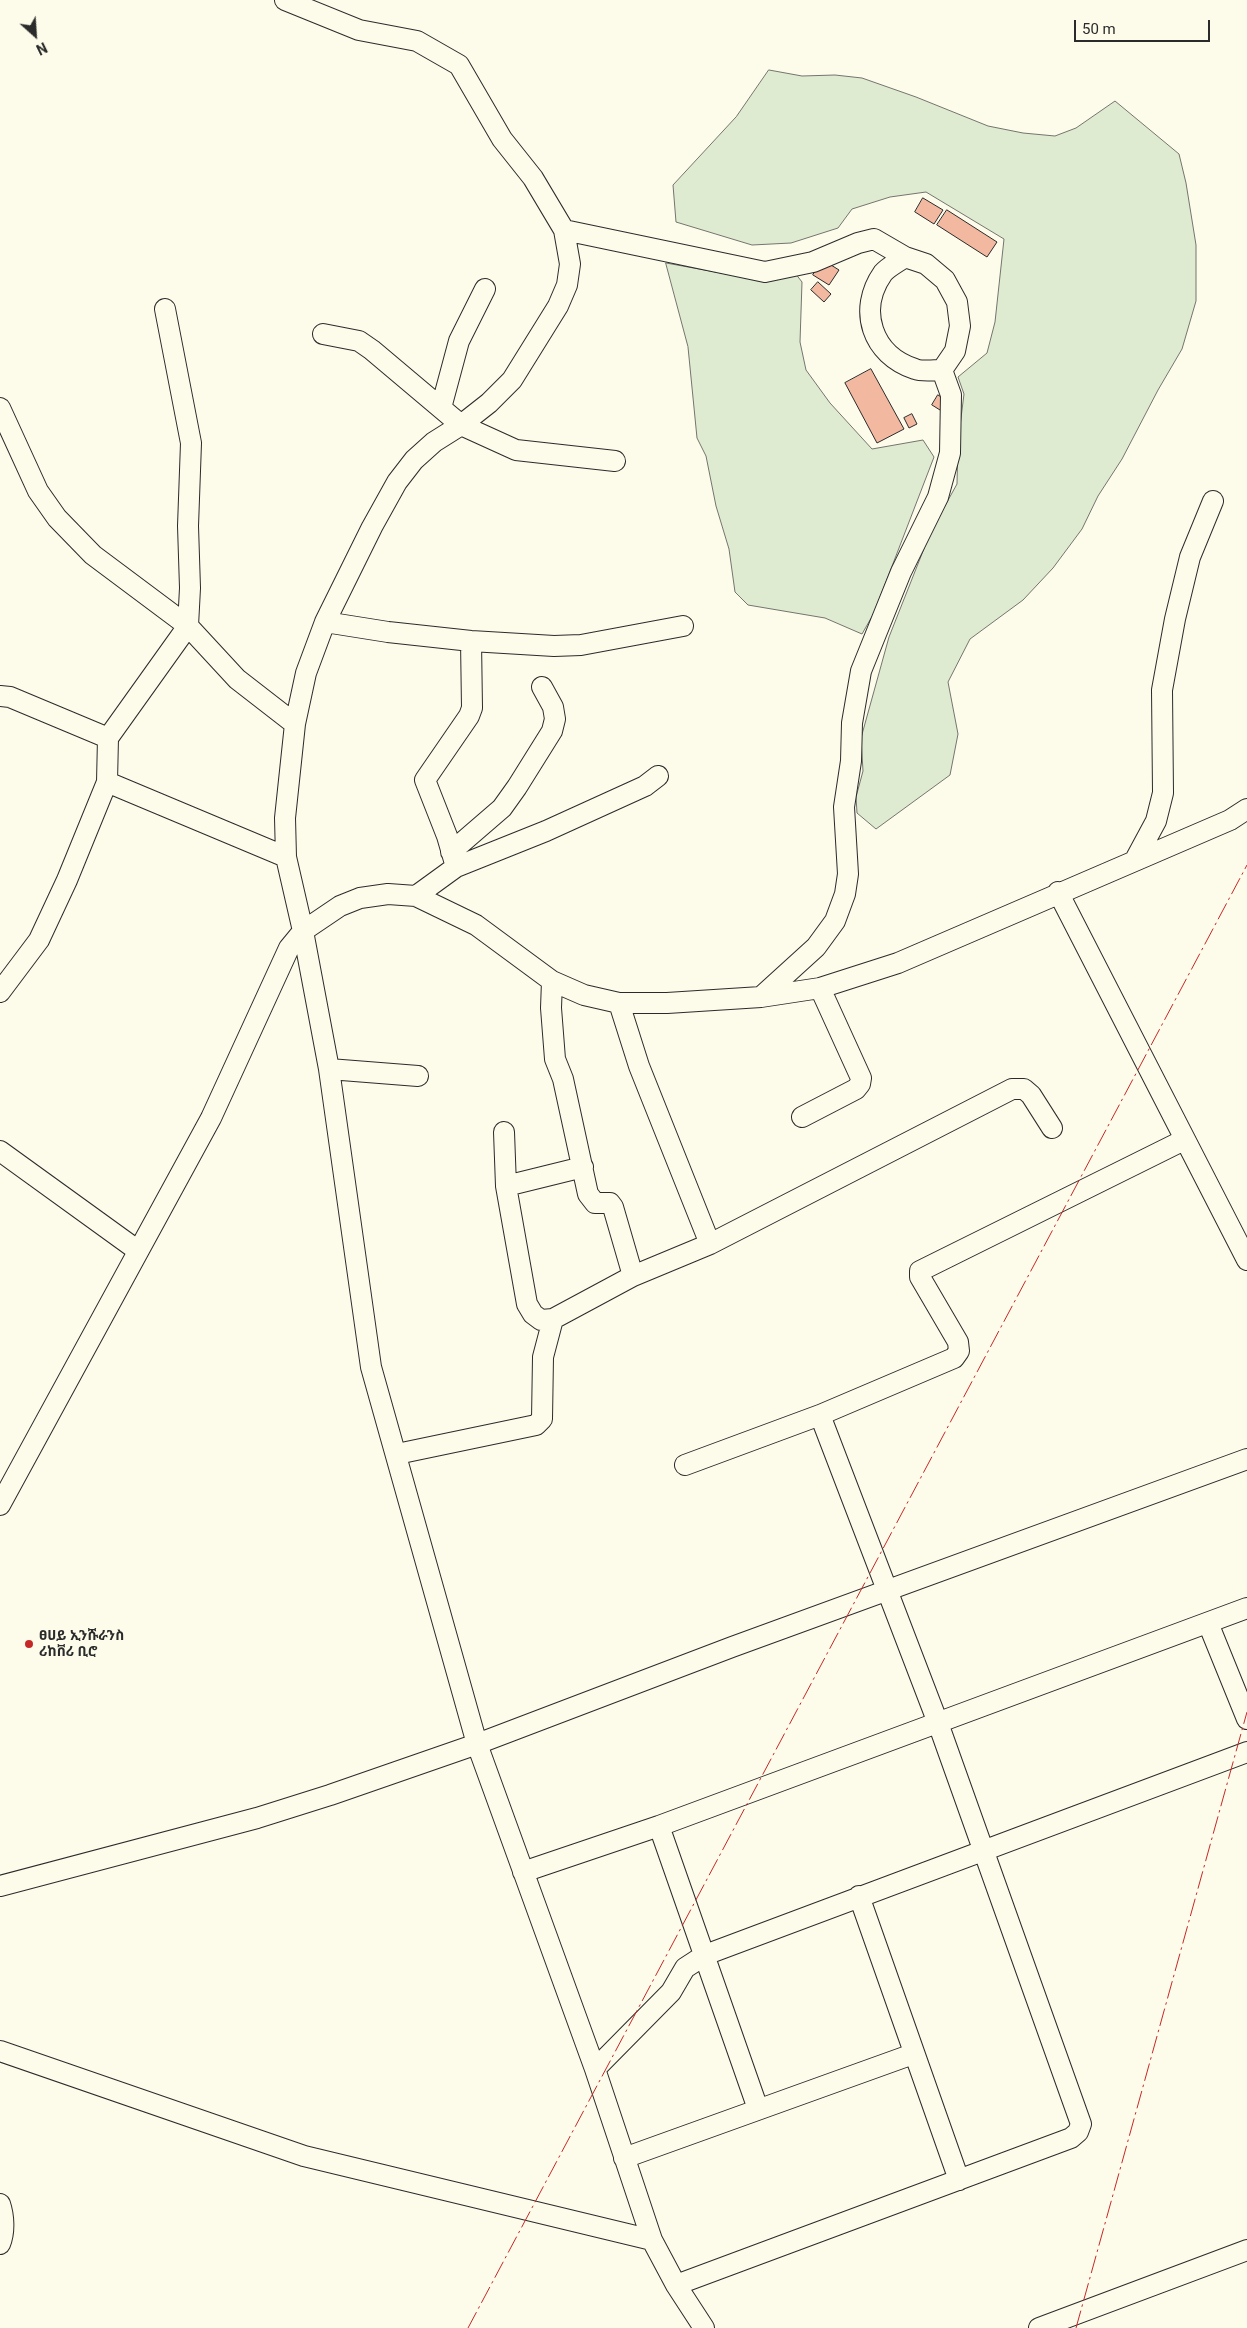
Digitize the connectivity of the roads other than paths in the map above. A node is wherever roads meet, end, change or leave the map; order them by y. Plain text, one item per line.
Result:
1 (286, 0) edge
2 (564, 230) junction
3 (904, 257) junction
4 (485, 289) dead end
5 (165, 309) dead end
6 (323, 334) dead end
7 (942, 370) junction
8 (0, 408) edge
9 (441, 408) junction
10 (461, 425) junction
11 (615, 461) dead end
12 (1213, 501) dead end
13 (325, 622) junction
14 (188, 626) junction
15 (683, 626) dead end
16 (471, 641) junction
17 (542, 687) dead end
18 (0, 696) edge
19 (295, 724) junction
20 (108, 738) junction
21 (658, 776) dead end
22 (107, 782) junction
23 (1247, 809) edge
24 (286, 857) junction
25 (453, 860) junction
26 (1136, 860) junction
27 (1058, 892) junction
28 (416, 896) junction
29 (303, 931) junction
30 (552, 981) junction
31 (820, 988) junction
32 (0, 992) edge
33 (761, 997) junction
34 (619, 1002) junction
35 (329, 1069) junction
36 (418, 1076) dead end
37 (802, 1117) dead end
38 (1052, 1128) dead end
39 (504, 1132) dead end
40 (1184, 1140) junction
41 (0, 1151) edge
42 (583, 1167) junction
43 (506, 1186) junction
44 (710, 1244) junction
45 (138, 1250) junction
46 (1247, 1260) edge
47 (633, 1276) junction
48 (554, 1319) junction
49 (820, 1415) junction
50 (397, 1454) junction
51 (1247, 1459) edge
52 (685, 1465) dead end
53 (0, 1505) edge
54 (887, 1590) junction
55 (1247, 1608) edge
56 (1208, 1623) junction
57 (1247, 1719) edge
58 (938, 1723) junction
59 (477, 1744) junction
60 (1247, 1752) edge
61 (659, 1826) junction
62 (984, 1850) junction
63 (523, 1872) junction
64 (0, 1886) edge
65 (859, 1896) junction
66 (705, 1955) junction
67 (0, 2052) edge
68 (913, 2054) junction
69 (595, 2069) junction
70 (758, 2109) junction
71 (624, 2158) junction
72 (959, 2180) junction
73 (0, 2204) edge
74 (652, 2240) junction
75 (0, 2244) edge
76 (1247, 2250) edge
77 (676, 2285) junction
78 (704, 2328) edge
79 (1038, 2328) edge

1 - 2 street
2 - 3 street
2 - 10 street
3 - 7 street
3 - 7 street
4 - 9 street
5 - 14 street
6 - 9 street
7 - 33 street
8 - 14 street
9 - 10 street
10 - 11 street
10 - 13 street
12 - 26 street
13 - 16 street
13 - 19 street
14 - 19 street
14 - 20 street
15 - 16 street
16 - 25 street
17 - 25 street
18 - 20 street
19 - 24 street
20 - 22 street
21 - 25 street
22 - 24 street
22 - 32 street
23 - 26 street
24 - 29 street
25 - 28 street
26 - 27 street
27 - 31 street
27 - 40 street
28 - 29 street
28 - 30 street
29 - 35 street
29 - 45 street
30 - 34 street
30 - 42 street
31 - 33 street
31 - 37 street
33 - 34 street
34 - 44 street
35 - 36 street
35 - 50 street
38 - 44 street
39 - 43 street
40 - 46 street
40 - 49 street
41 - 45 street
42 - 43 street
42 - 47 street
43 - 48 street
44 - 47 street
45 - 53 street
47 - 48 street
48 - 50 street
49 - 52 street
49 - 54 street
50 - 59 street
51 - 54 street
54 - 58 street
54 - 59 street
55 - 56 street
56 - 57 street
56 - 58 street
58 - 61 street
58 - 62 street
59 - 63 street
59 - 64 street
60 - 62 street
61 - 63 street
61 - 66 street
62 - 65 street
62 - 72 street
63 - 69 street
65 - 66 street
65 - 68 street
66 - 69 street
66 - 70 street
67 - 74 street
68 - 70 street
68 - 72 street
69 - 71 street
70 - 71 street
71 - 74 street
72 - 77 street
73 - 75 street
74 - 77 street
76 - 79 street
77 - 78 street

